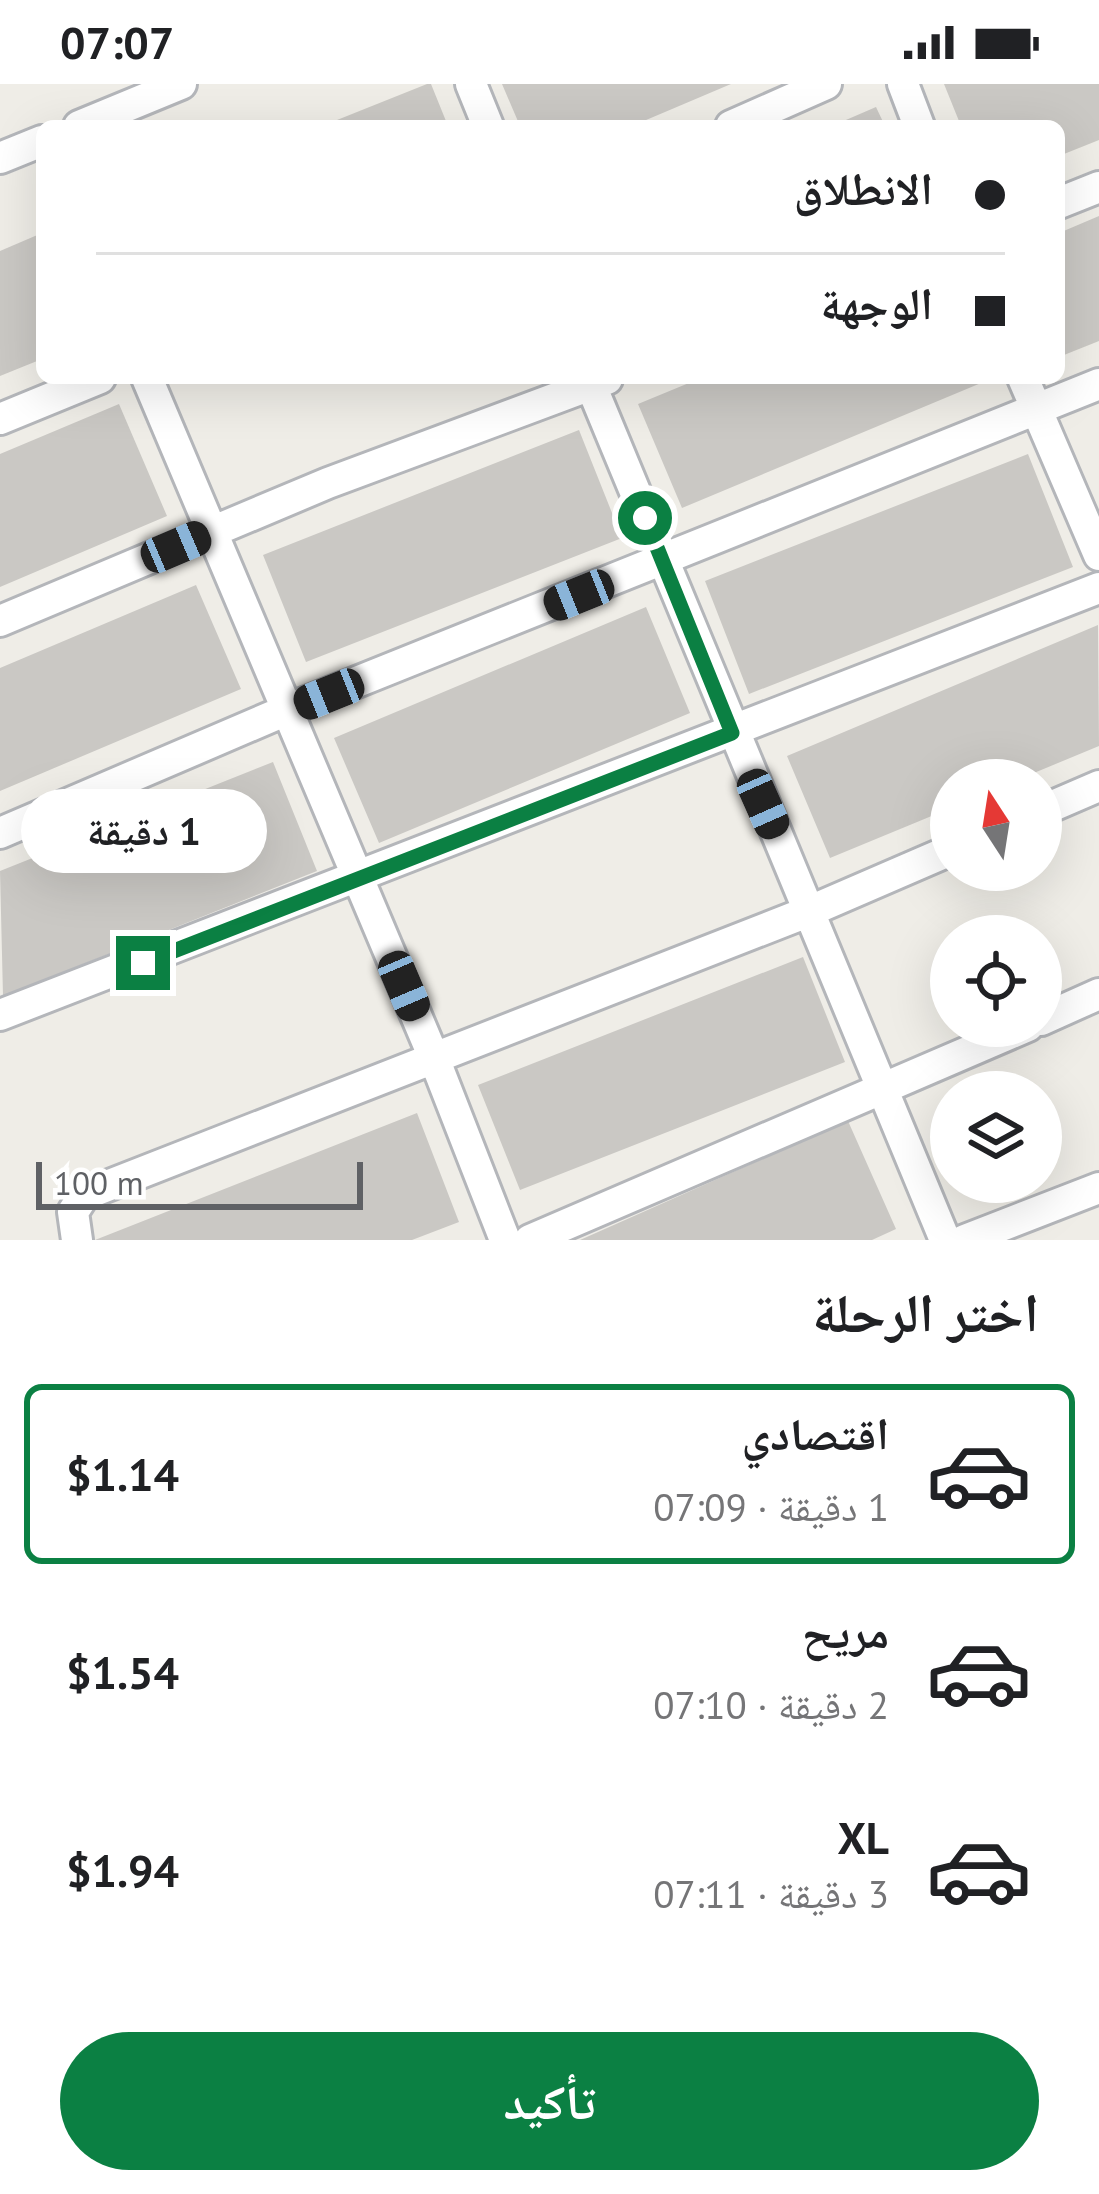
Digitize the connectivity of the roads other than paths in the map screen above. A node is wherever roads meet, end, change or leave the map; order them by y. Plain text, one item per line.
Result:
1 (182, 84) edge
2 (471, 84) edge
3 (826, 84) edge
4 (903, 84) edge
5 (94, 120) edge
6 (486, 120) edge
7 (745, 120) edge
8 (918, 120) edge
9 (36, 143) edge
10 (0, 158) edge
11 (1099, 187) edge
12 (1065, 201) edge
13 (85, 384) edge
14 (150, 384) edge
15 (586, 384) edge
16 (597, 384) edge
17 (1026, 384) edge
18 (1099, 384) edge
19 (1037, 410) junction
20 (0, 419) edge
21 (212, 531) junction
22 (1099, 555) edge
23 (663, 562) junction
24 (1099, 588) edge
25 (0, 621) edge
26 (287, 710) junction
27 (732, 733) junction
28 (1099, 786) edge
29 (1062, 802) edge
30 (0, 833) edge
31 (930, 859) edge
32 (358, 879) junction
33 (810, 910) junction
34 (1099, 994) edge
35 (1062, 1011) edge
36 (0, 1015) edge
37 (981, 1047) edge
38 (434, 1058) junction
39 (881, 1092) junction
40 (1099, 1188) edge
41 (77, 1240) edge
42 (505, 1240) edge
43 (530, 1240) edge
44 (946, 1240) edge
45 (965, 1240) edge

1 - 5 street
2 - 6 street
3 - 7 street
4 - 8 street
9 - 10 street
11 - 12 street
13 - 20 street
14 - 21 street
15 - 21 street
16 - 23 street
17 - 19 street
18 - 19 street
19 - 22 street
19 - 23 street
21 - 25 street
21 - 26 street
23 - 26 street
23 - 27 street
24 - 27 street
26 - 30 street
26 - 32 street
27 - 32 street
27 - 33 street
28 - 29 street
31 - 33 street
32 - 36 street
32 - 38 street
33 - 38 street
33 - 39 street
34 - 35 street
37 - 39 street
38 - 41 street
38 - 42 street
39 - 43 street
39 - 44 street
40 - 45 street

